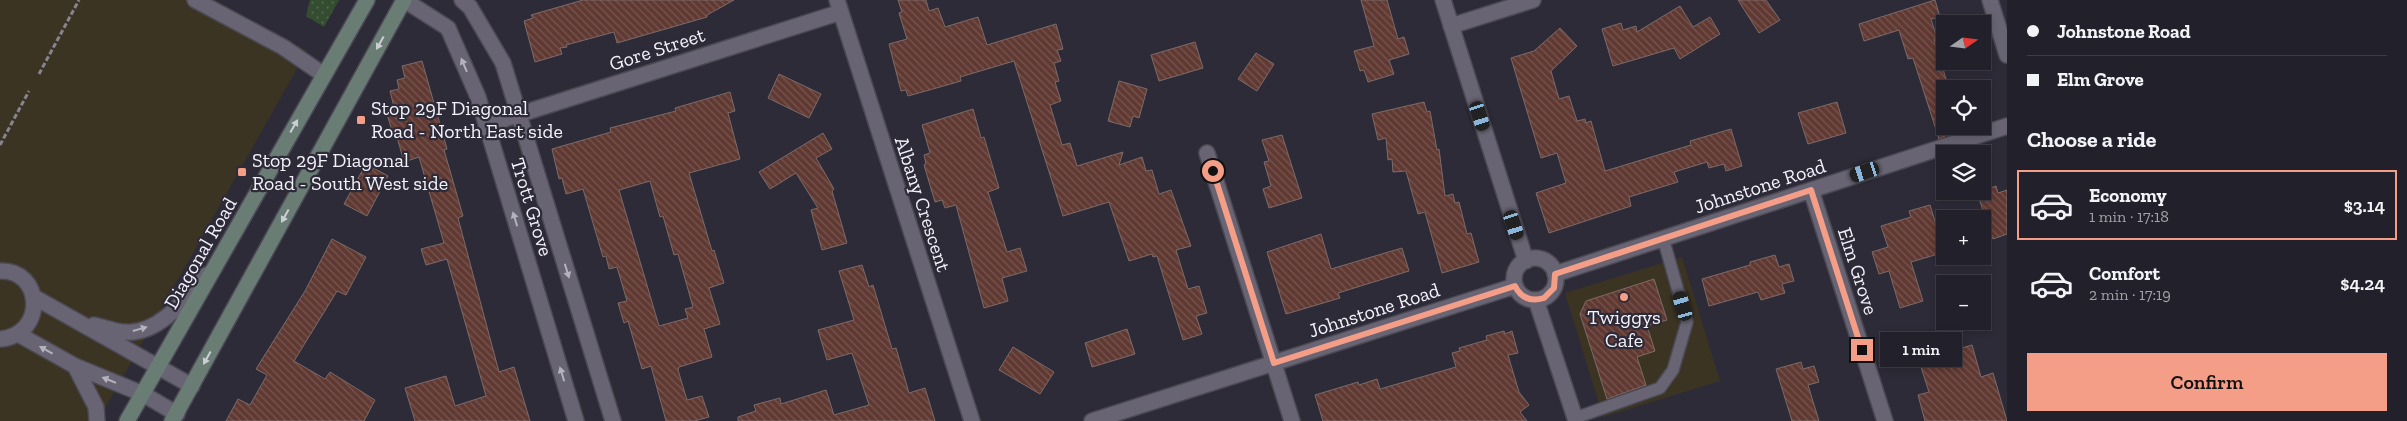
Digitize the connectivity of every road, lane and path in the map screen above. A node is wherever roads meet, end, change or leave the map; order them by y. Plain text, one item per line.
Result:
1 (79, 0) edge
2 (195, 0) edge
3 (366, 0) edge
4 (404, 0) edge
5 (462, 0) edge
6 (1443, 0) edge
7 (1533, 0) edge
8 (1990, 0) edge
9 (839, 6) edge
10 (1451, 26) junction
11 (2007, 55) edge
12 (39, 74) dead end
13 (324, 75) junction
14 (29, 92) dead end
15 (518, 114) junction
16 (486, 124) junction
17 (2007, 126) edge
18 (0, 145) edge
19 (1208, 153) dead end
20 (1811, 190) junction
21 (1664, 238) junction
22 (1526, 261) junction
23 (217, 264) junction
24 (0, 271) edge
25 (1555, 274) junction
26 (1515, 286) junction
27 (34, 297) junction
28 (1536, 300) junction
29 (76, 320) junction
30 (18, 334) junction
31 (0, 339) edge
32 (1274, 363) junction
33 (74, 366) junction
34 (158, 367) junction
35 (192, 386) junction
36 (143, 394) junction
37 (174, 417) edge
38 (1575, 419) edge
39 (97, 421) edge
40 (128, 421) edge
41 (576, 421) edge
42 (613, 421) edge
43 (972, 421) edge
44 (1092, 421) edge
45 (1292, 421) edge
46 (1885, 421) edge

1 - 12 path
2 - 13 street
3 - 13 main road, Diagonal Road
16 -> 4 street, Trott Grove
4 -> 35 main road
5 - 15 street, Trott Grove
6 - 10 street
7 - 10 street
8 - 11 street
9 - 15 street, Gore Street
9 - 43 street, Albany Crescent
10 - 22 street
23 -> 13 main road, Diagonal Road
14 - 18 path
15 - 16 street, Gore Street
15 -> 42 street, Trott Grove
41 -> 16 street, Trott Grove
17 - 20 street, Johnstone Road
19 - 32 street
20 - 21 street, Johnstone Road
20 - 46 street, Elm Grove
21 - 25 street, Johnstone Road
21 - 38 lane
22 - 25 street
22 - 26 street
29 -> 23 street
23 - 34 main road, Diagonal Road
24 - 27 street
25 - 28 street
26 - 28 street
26 - 32 street, Johnstone Road
27 - 29 street
27 - 30 street
28 - 38 street
29 - 34 street
30 - 31 street
33 -> 30 street
32 - 44 street, Johnstone Road
32 - 45 street
36 -> 33 street
33 - 39 street
34 - 35 street
34 - 36 main road, Diagonal Road
35 - 37 main road
36 - 37 street
36 - 40 main road, Diagonal Road

